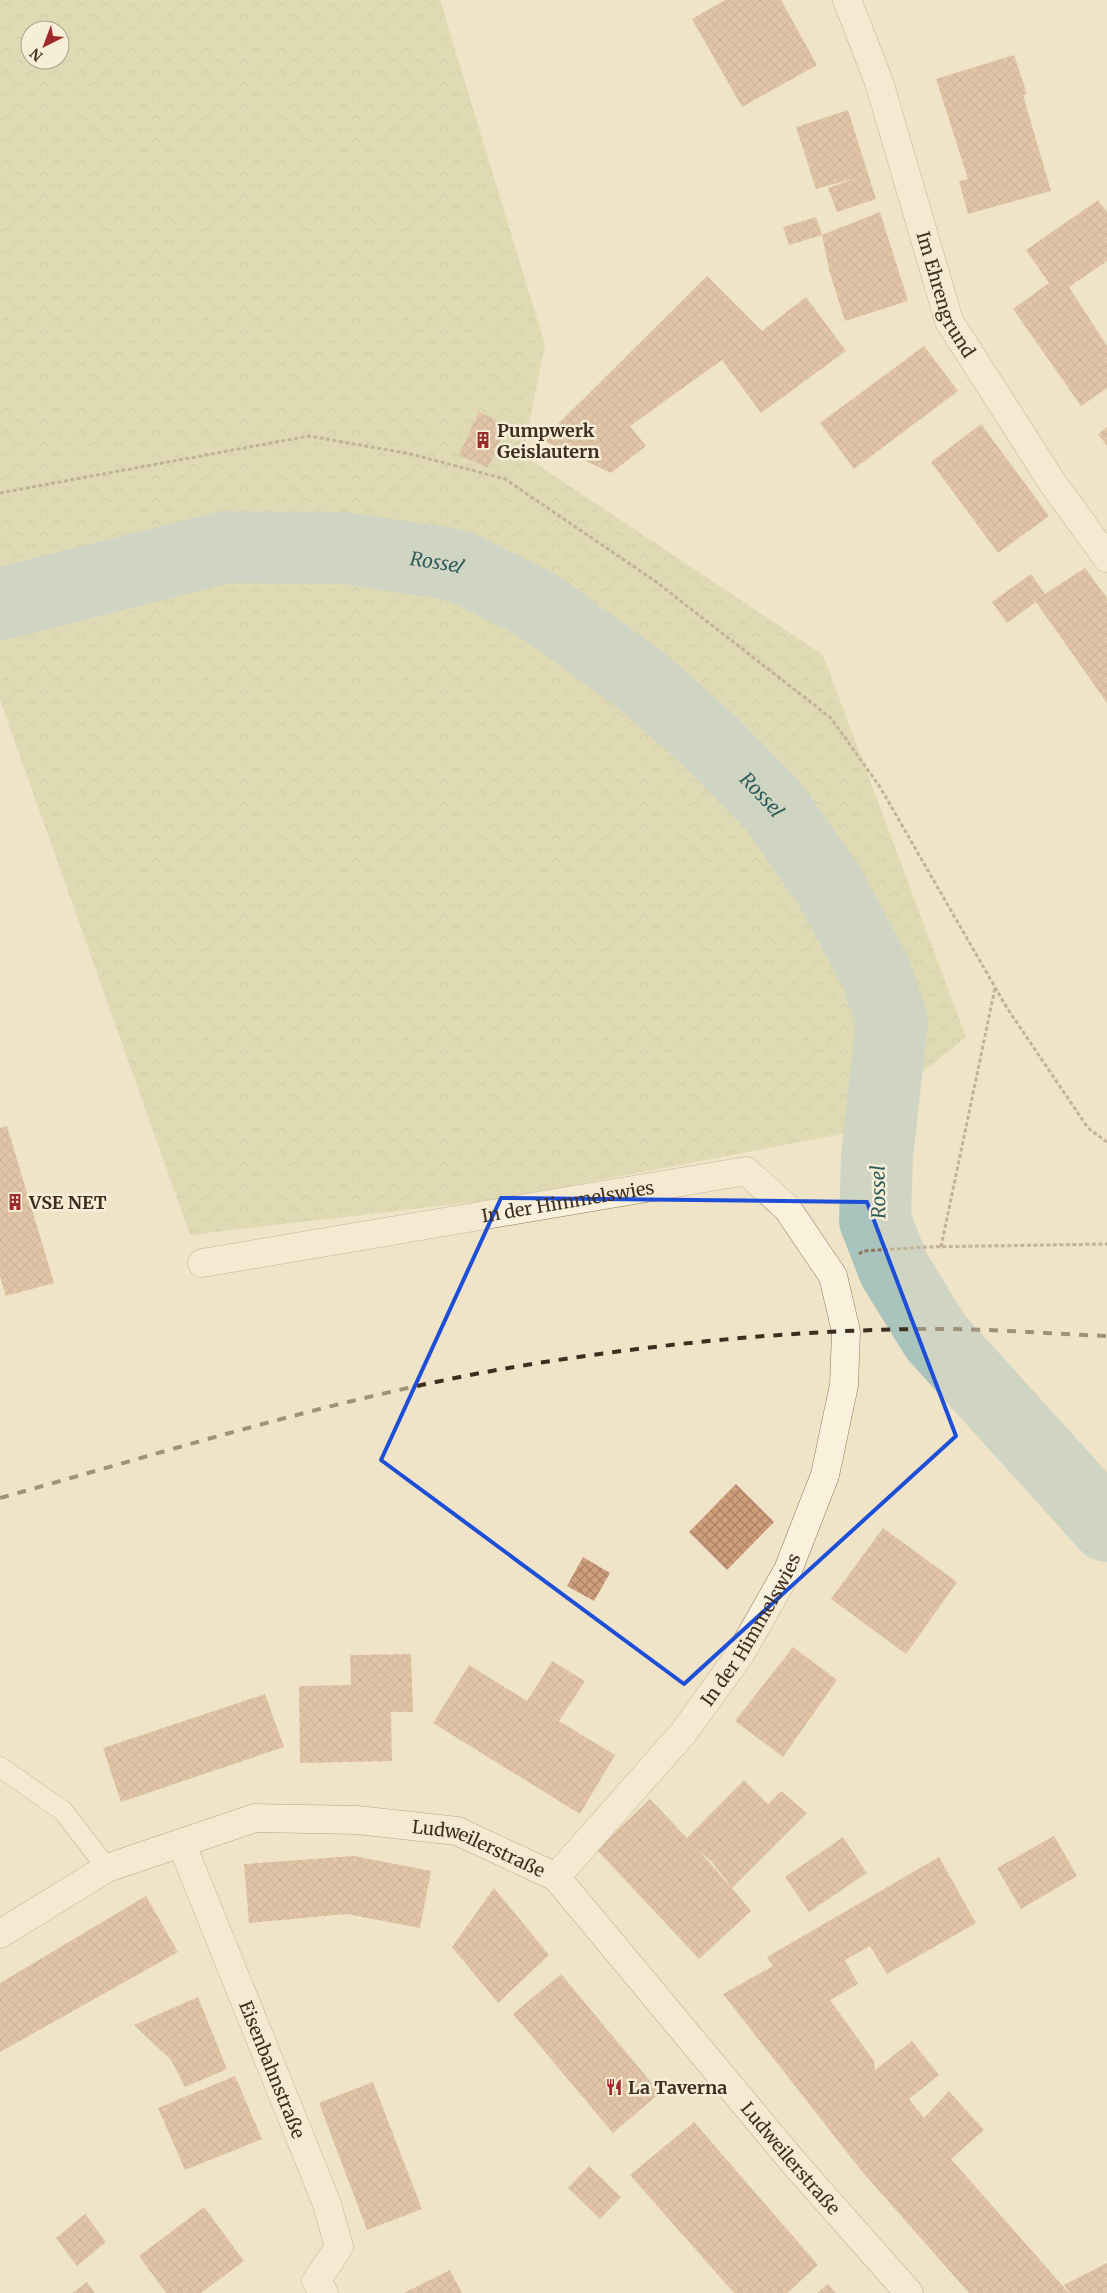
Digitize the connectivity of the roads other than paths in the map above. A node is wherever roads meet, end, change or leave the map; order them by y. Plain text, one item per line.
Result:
1 (847, 0) edge
2 (1107, 558) edge
3 (202, 1263) dead end
4 (0, 1767) edge
5 (182, 1845) junction
6 (107, 1868) junction
7 (556, 1877) junction
8 (0, 1934) edge
9 (314, 2289) edge
10 (909, 2293) edge

1 - 2 street, Im Ehrengrund
3 - 7 street, In der Himmelswies
4 - 6 lane
5 - 6 street, Ludweilerstraße
5 - 7 street, Ludweilerstraße
5 - 9 street, Eisenbahnstraße
6 - 8 street, Ludweilerstraße
7 - 10 street, Ludweilerstraße

